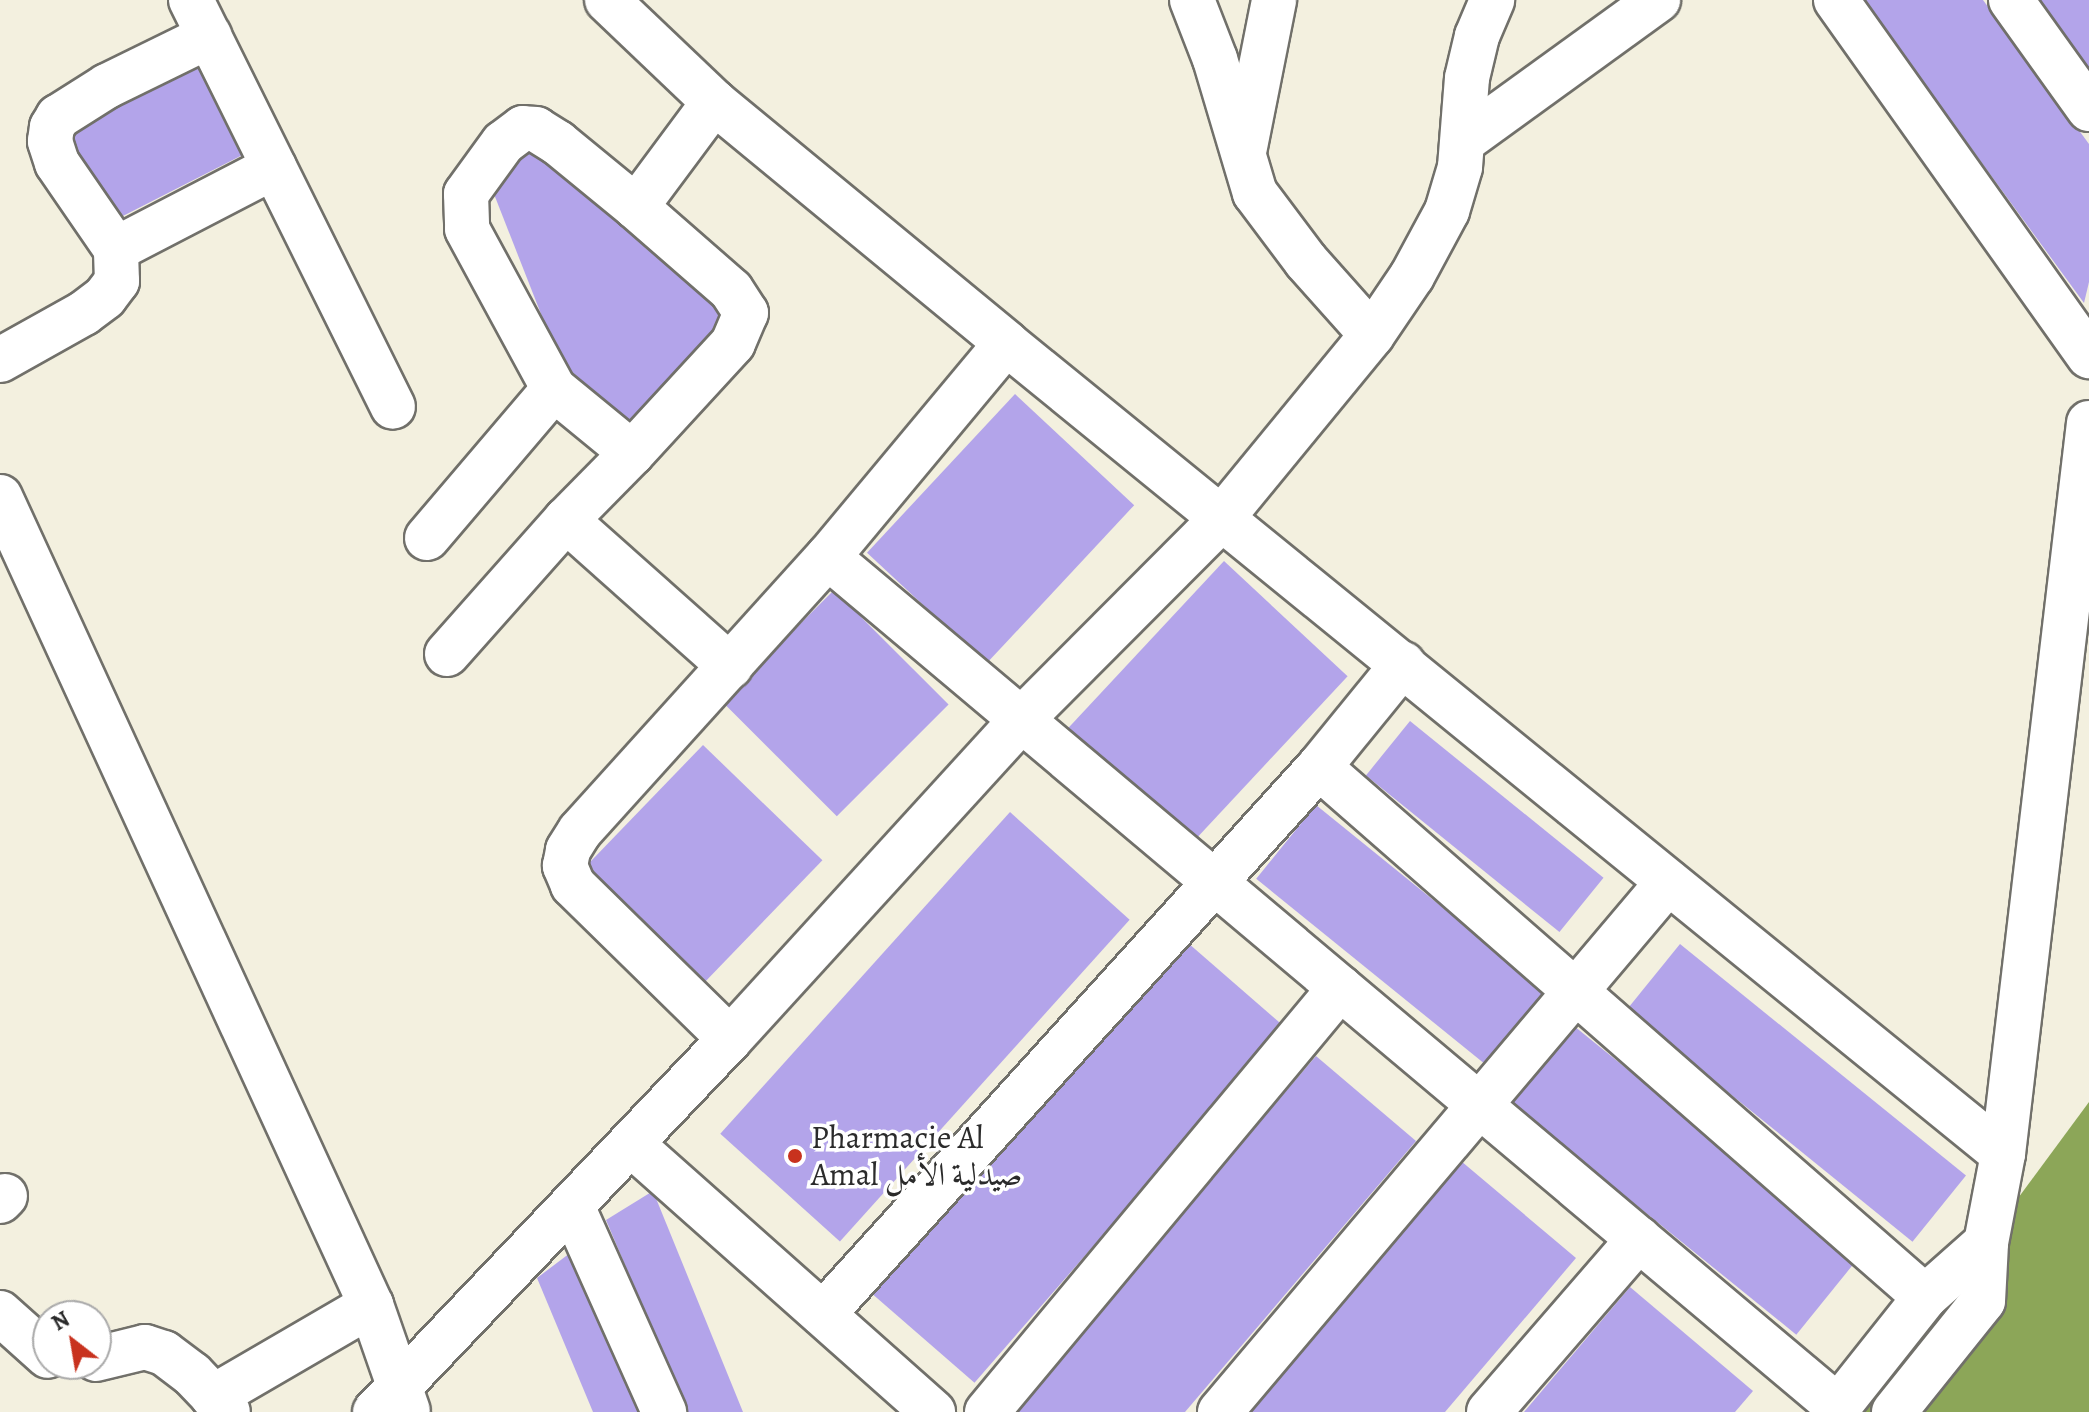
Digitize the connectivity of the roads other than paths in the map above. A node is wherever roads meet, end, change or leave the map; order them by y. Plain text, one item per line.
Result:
1 (607, 0) edge
2 (1192, 0) edge
3 (1274, 0) edge
4 (1492, 0) edge
5 (1658, 0) edge
6 (1836, 0) edge
7 (2011, 0) edge
8 (200, 18) edge
9 (714, 102) junction
10 (2089, 109) edge
11 (1463, 141) junction
12 (1244, 151) junction
13 (274, 167) junction
14 (636, 207) junction
15 (116, 249) junction
16 (1372, 335) junction
17 (1006, 343) junction
18 (2089, 356) edge
19 (0, 360) edge
20 (554, 389) junction
21 (393, 407) dead end
22 (2089, 423) edge
23 (632, 453) junction
24 (0, 497) edge
25 (566, 520) junction
26 (1220, 520) junction
27 (427, 538) dead end
28 (828, 557) junction
29 (447, 654) dead end
30 (1403, 664) junction
31 (730, 666) junction
32 (1021, 720) junction
33 (1319, 767) junction
34 (1668, 882) junction
35 (1215, 883) junction
36 (1340, 988) junction
37 (1575, 992) junction
38 (730, 1039) junction
39 (1480, 1106) junction
40 (631, 1144) junction
41 (2003, 1154) junction
42 (572, 1206) junction
43 (1639, 1239) junction
44 (1986, 1243) junction
45 (1925, 1297) junction
46 (371, 1305) junction
47 (0, 1313) edge
48 (823, 1314) junction
49 (32, 1342) edge
50 (112, 1355) edge
51 (221, 1404) edge
52 (395, 1404) edge
53 (1836, 1410) edge
54 (664, 1412) edge
55 (933, 1412) edge
56 (987, 1412) edge
57 (1220, 1412) edge
58 (1489, 1412) edge
59 (1894, 1412) edge

1 - 9 street
2 - 12 street
3 - 12 street
4 - 11 street
5 - 11 street
6 - 18 street
7 - 10 street
8 - 13 street
8 - 15 street
9 - 14 street
9 - 17 street
11 - 16 street
12 - 16 street
13 - 15 street
13 - 21 street
14 - 20 street
14 - 23 street
15 - 19 street
16 - 26 street
17 - 26 street
17 - 28 street
20 - 23 street
20 - 27 street
22 - 41 street
23 - 25 street
24 - 46 street
25 - 29 street
25 - 31 street
26 - 30 street
26 - 32 street
28 - 31 street
28 - 32 street
30 - 33 street
30 - 34 street
31 - 38 street
32 - 35 street
32 - 38 street
33 - 35 street
33 - 37 street
34 - 37 street
34 - 41 street
35 - 36 street
35 - 48 street
36 - 39 street
36 - 56 street
37 - 39 street
37 - 45 street
38 - 40 street
39 - 43 street
39 - 57 street
40 - 42 street
40 - 48 street
41 - 44 street
42 - 52 street
42 - 54 street
43 - 53 street
43 - 58 street
44 - 45 street
44 - 59 street
45 - 53 street
46 - 51 street
46 - 52 street
47 - 49 street
48 - 55 street
50 - 51 street

